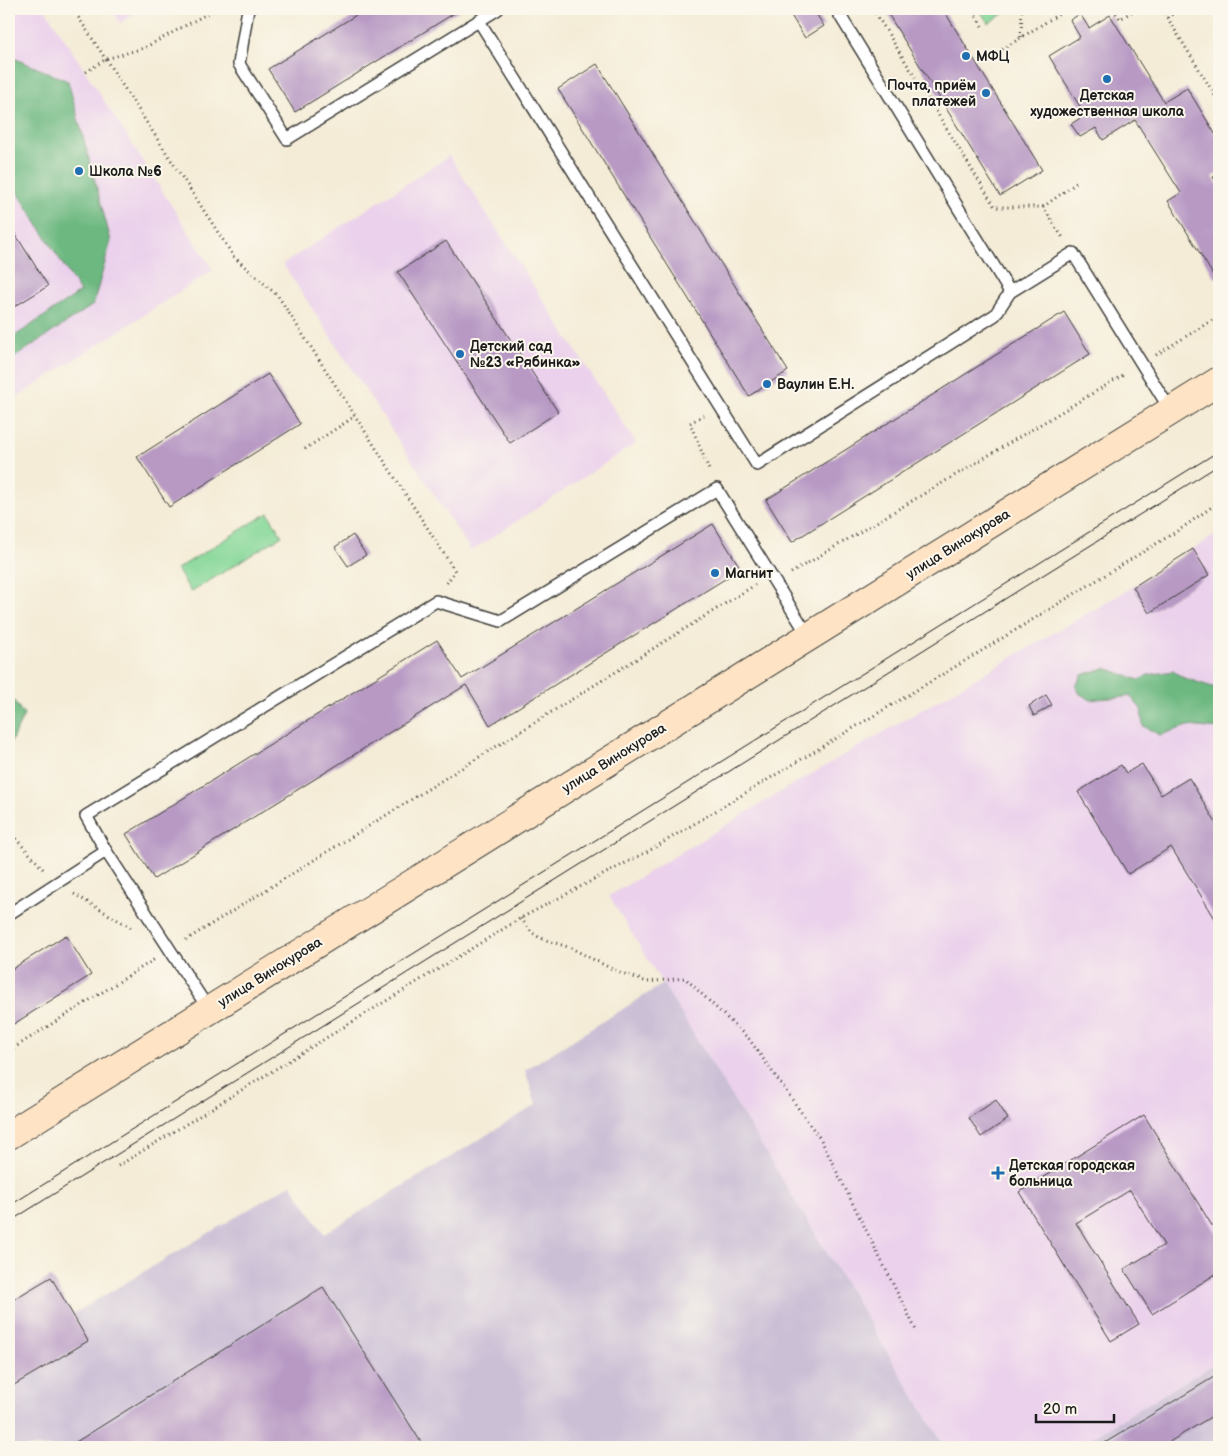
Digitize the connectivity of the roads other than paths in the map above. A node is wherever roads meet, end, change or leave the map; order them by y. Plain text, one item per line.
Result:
1 (248, 9) edge
2 (498, 9) edge
3 (836, 9) edge
4 (479, 21) junction
5 (1010, 292) junction
6 (1219, 381) edge
7 (1171, 411) junction
8 (809, 637) junction
9 (106, 851) junction
10 (9, 914) edge
11 (209, 1010) junction
12 (9, 1135) edge

1 - 4 lane
2 - 4 lane
3 - 5 lane
4 - 5 lane
5 - 7 lane
6 - 7 main road, улица Винокурова
7 - 8 main road, улица Винокурова
8 - 9 lane
8 - 11 main road, улица Винокурова
9 - 10 lane
9 - 11 lane
11 - 12 main road, улица Винокурова

